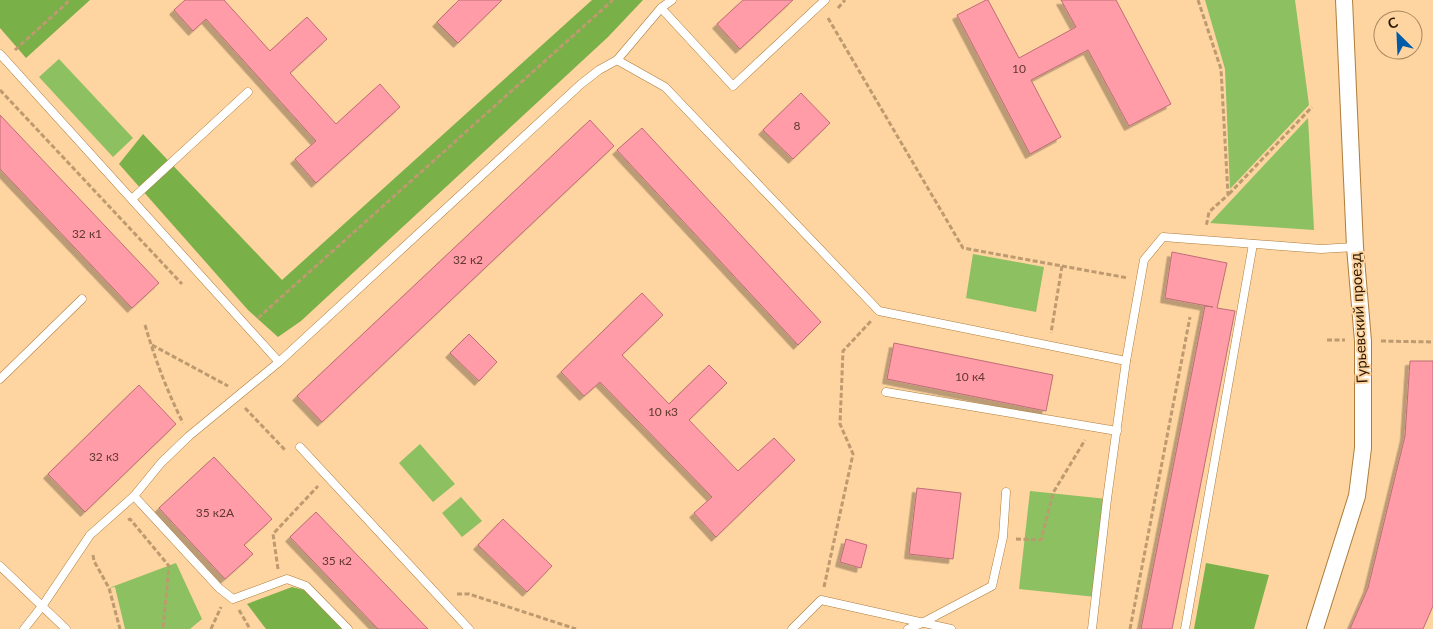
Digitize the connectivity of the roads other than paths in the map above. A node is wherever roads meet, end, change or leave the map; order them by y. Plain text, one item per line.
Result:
1 (672, 0) edge
2 (825, 0) edge
3 (1344, 0) edge
4 (661, 8) junction
5 (2, 56) edge
6 (617, 60) junction
7 (248, 92) dead end
8 (133, 198) junction
9 (1253, 244) junction
10 (1355, 247) junction
11 (82, 299) dead end
12 (1126, 361) junction
13 (280, 362) junction
14 (0, 379) edge
15 (886, 392) dead end
16 (1117, 431) junction
17 (300, 447) dead end
18 (1006, 492) dead end
19 (134, 496) junction
20 (0, 566) edge
21 (43, 605) junction
22 (922, 624) junction
23 (24, 629) edge
24 (66, 629) edge
25 (348, 629) edge
26 (469, 629) edge
27 (792, 629) edge
28 (908, 629) edge
29 (951, 629) edge
30 (1092, 629) edge
31 (1186, 629) edge
32 (1315, 629) edge

1 - 4 lane
2 - 4 lane
3 - 10 street, Гурьевский проезд
4 - 6 lane
5 - 8 lane
6 - 12 lane
6 - 13 lane
7 - 8 lane
8 - 13 lane
9 - 10 lane
9 - 12 lane
9 - 31 lane
10 - 32 street, Гурьевский проезд
11 - 14 lane
12 - 16 lane
13 - 19 lane
15 - 16 lane
16 - 30 lane
17 - 26 lane
18 - 22 lane
19 - 21 lane
19 - 25 lane
20 - 21 lane
21 - 23 lane
21 - 24 lane
22 - 27 lane
22 - 28 lane
22 - 29 lane

